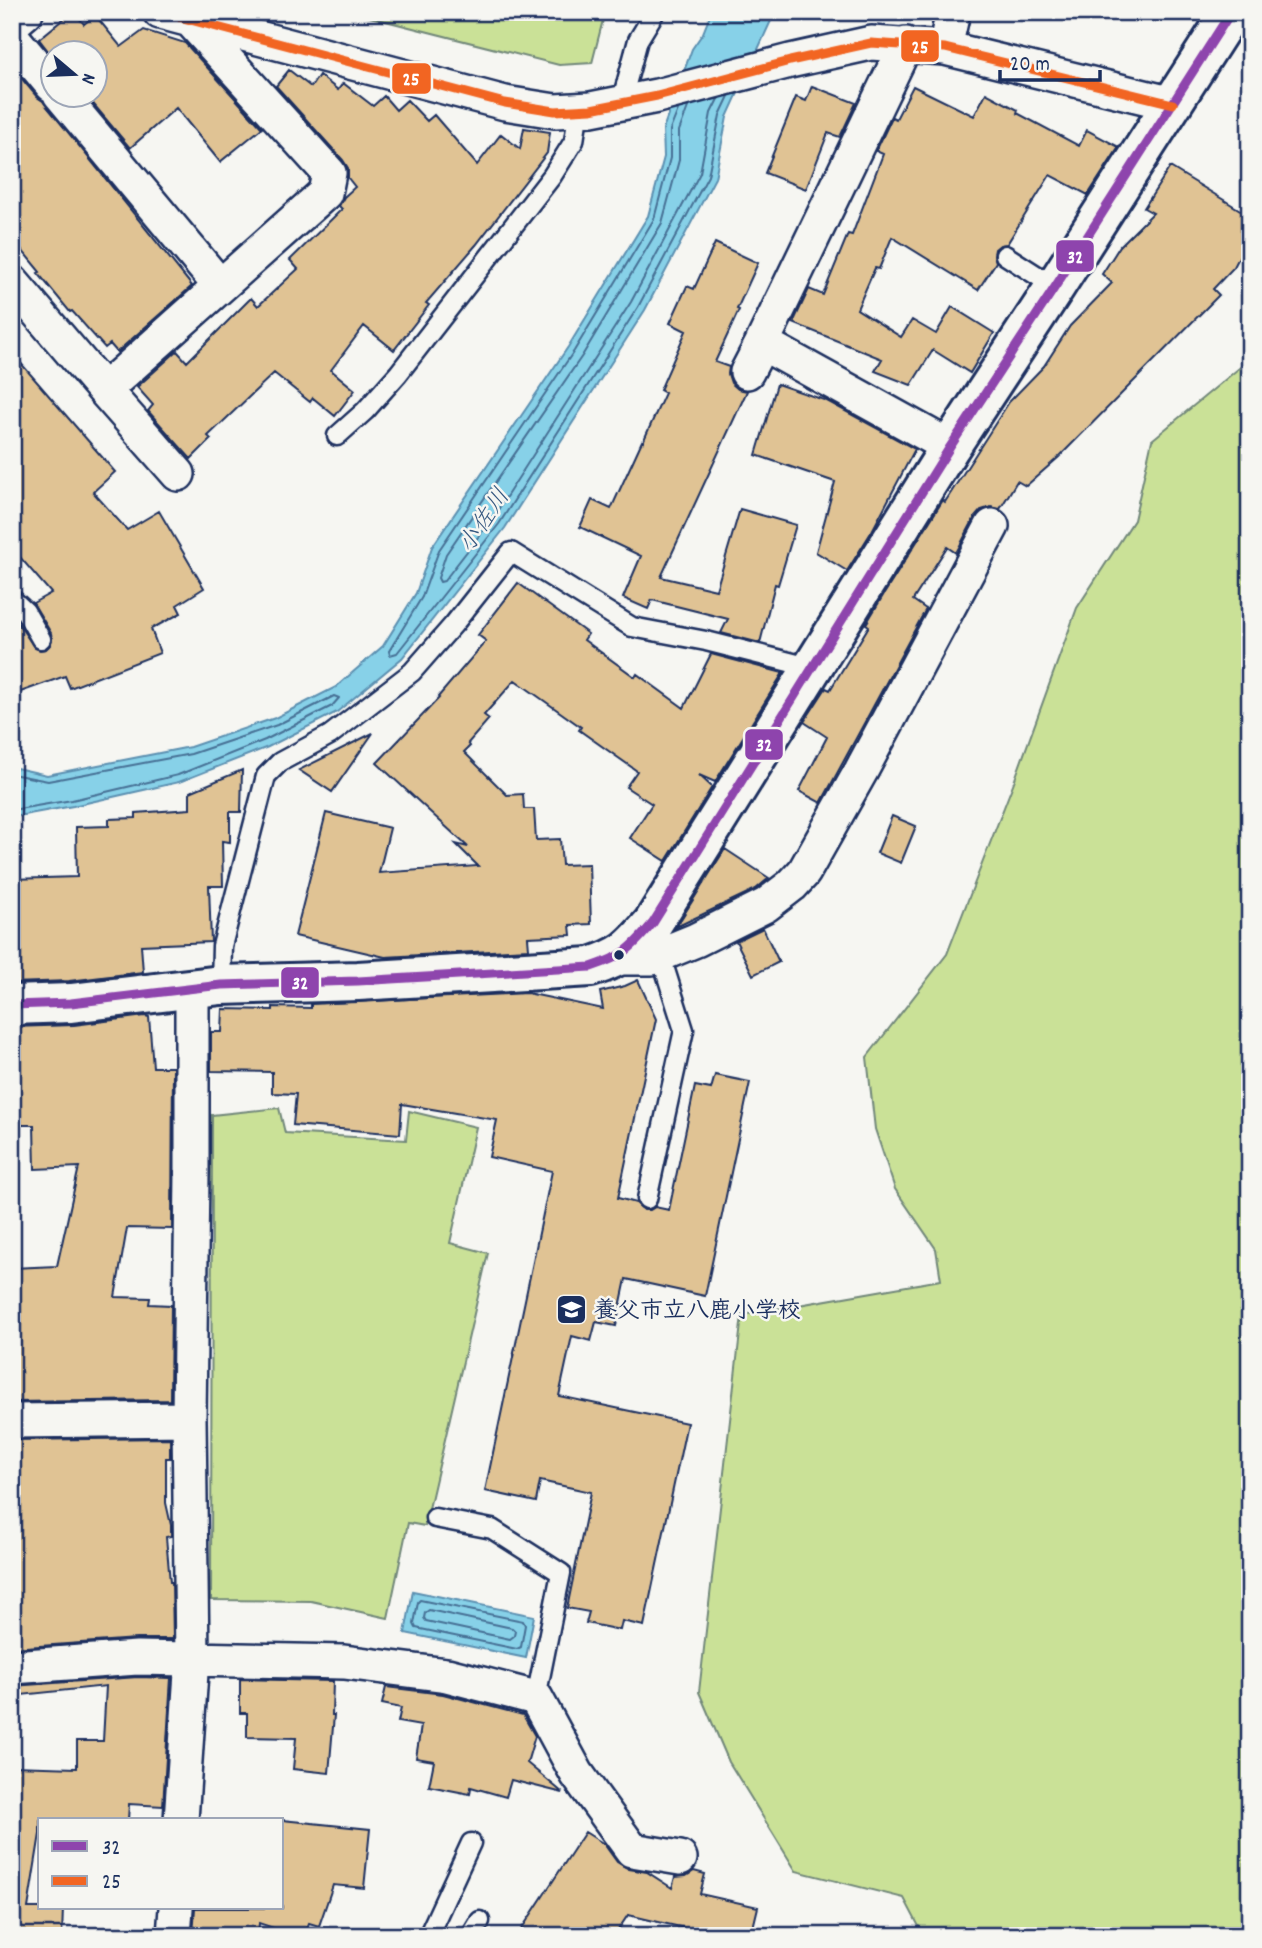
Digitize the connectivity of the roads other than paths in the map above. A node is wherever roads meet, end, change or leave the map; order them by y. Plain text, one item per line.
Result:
1 (26, 12) edge
2 (160, 12) edge
3 (656, 12) edge
4 (953, 12) edge
5 (1231, 12) edge
6 (192, 22) junction
7 (12, 24) edge
8 (12, 37) edge
9 (906, 44) junction
10 (945, 48) junction
11 (38, 68) edge
12 (621, 103) junction
13 (1173, 104) junction
14 (72, 108) edge
15 (579, 110) junction
16 (1005, 255) dead end
17 (12, 282) edge
18 (220, 286) junction
19 (1055, 287) junction
20 (762, 343) junction
21 (747, 372) dead end
22 (103, 390) junction
23 (337, 436) dead end
24 (950, 447) junction
25 (178, 474) dead end
26 (992, 526) dead end
27 (12, 599) edge
28 (41, 639) dead end
29 (813, 668) junction
30 (660, 954) junction
31 (617, 958) junction
32 (207, 987) junction
33 (12, 1005) edge
34 (647, 1199) dead end
35 (189, 1419) junction
36 (12, 1421) edge
37 (435, 1518) dead end
38 (192, 1658) junction
39 (12, 1667) edge
40 (536, 1698) junction
41 (181, 1818) edge
42 (471, 1843) dead end
43 (680, 1858) dead end
44 (176, 1910) edge
45 (174, 1936) edge
46 (428, 1936) edge

1 - 7 street
2 - 6 street
3 - 12 lane
4 - 10 street
5 - 13 main road
6 - 15 street
6 - 18 street
8 - 11 street
9 - 10 street
9 - 12 street
9 - 20 street
10 - 13 street
12 - 15 street
13 - 19 main road
14 - 18 street
15 - 23 lane
16 - 19 lane
17 - 22 street
18 - 22 street
19 - 24 main road
20 - 21 street
20 - 24 street
22 - 25 street
24 - 29 main road
26 - 30 street
27 - 28 lane
29 - 31 main road
29 - 32 lane
30 - 31 street
30 - 34 lane
31 - 32 main road
32 - 33 main road
32 - 35 street
35 - 36 street
35 - 38 street
37 - 40 lane
38 - 39 street
38 - 40 street
38 - 41 street
40 - 43 street
42 - 46 lane
44 - 45 street

